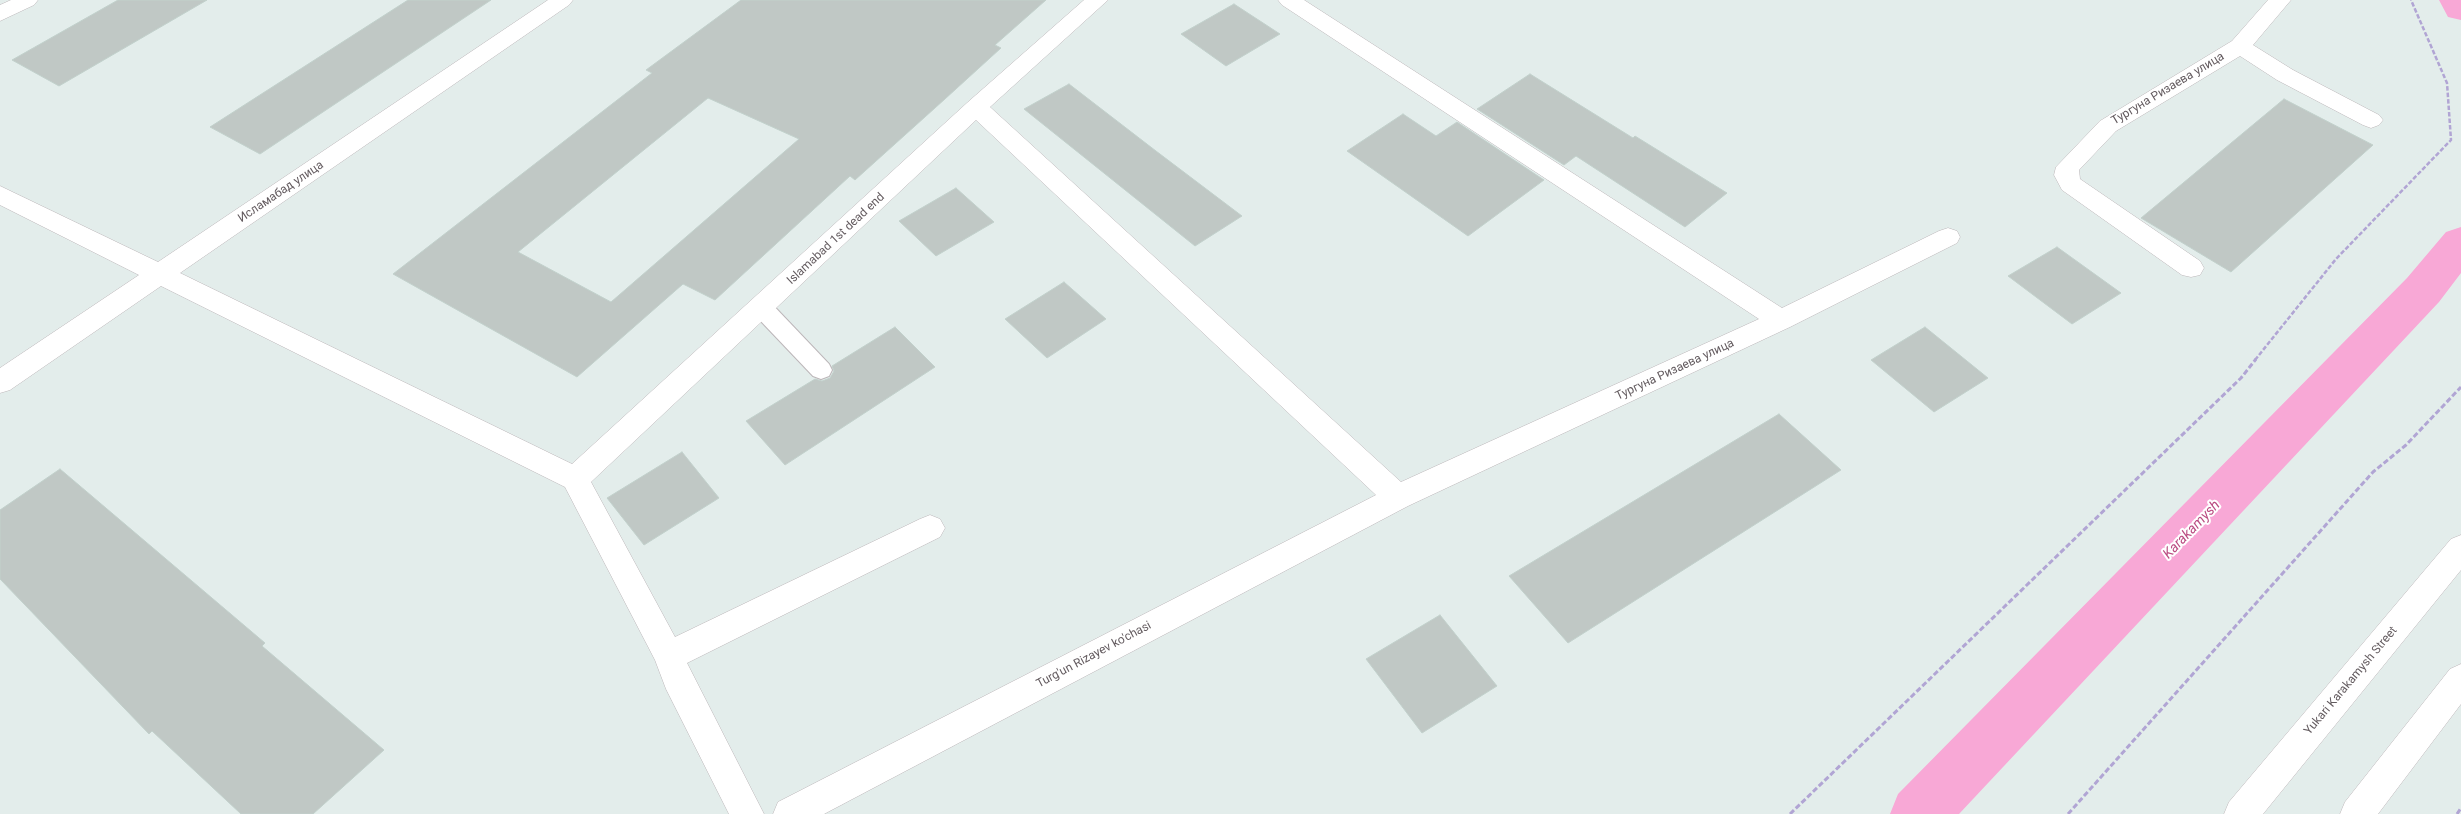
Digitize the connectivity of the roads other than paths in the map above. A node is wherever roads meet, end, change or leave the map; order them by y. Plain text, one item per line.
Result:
1 (27, 0) edge
2 (562, 0) edge
3 (1097, 0) edge
4 (1289, 0) edge
5 (2280, 0) edge
6 (0, 14) edge
7 (2240, 46) junction
8 (976, 107) junction
9 (2370, 120) dead end
10 (0, 195) edge
11 (1948, 237) dead end
12 (2191, 268) dead end
13 (159, 275) junction
14 (762, 308) junction
15 (1781, 320) junction
16 (821, 370) dead end
17 (0, 382) edge
18 (575, 479) junction
19 (1398, 497) junction
20 (930, 528) dead end
21 (2461, 548) edge
22 (669, 656) junction
23 (2461, 678) edge
24 (747, 814) edge
25 (790, 814) edge
26 (2241, 814) edge
27 (2357, 814) edge

1 - 6 street
2 - 13 street, Исламабад улица
3 - 8 street, Islamabad 1st dead end
4 - 15 street
5 - 7 street, Тургуна Ризаева улица
7 - 9 street
7 - 12 street, Тургуна Ризаева улица
8 - 14 street, Islamabad 1st dead end
8 - 19 street
10 - 13 street
11 - 15 street, Тургуна Ризаева улица
13 - 17 street, Исламабад улица
13 - 18 street
14 - 16 lane
14 - 18 street, Islamabad 1st dead end
15 - 19 street, Тургуна Ризаева улица
18 - 22 street
19 - 25 street, Turg'un Rizayev ko'chasi
20 - 22 street
21 - 26 street, Yukari Karakamysh Street
22 - 24 street
23 - 27 street

